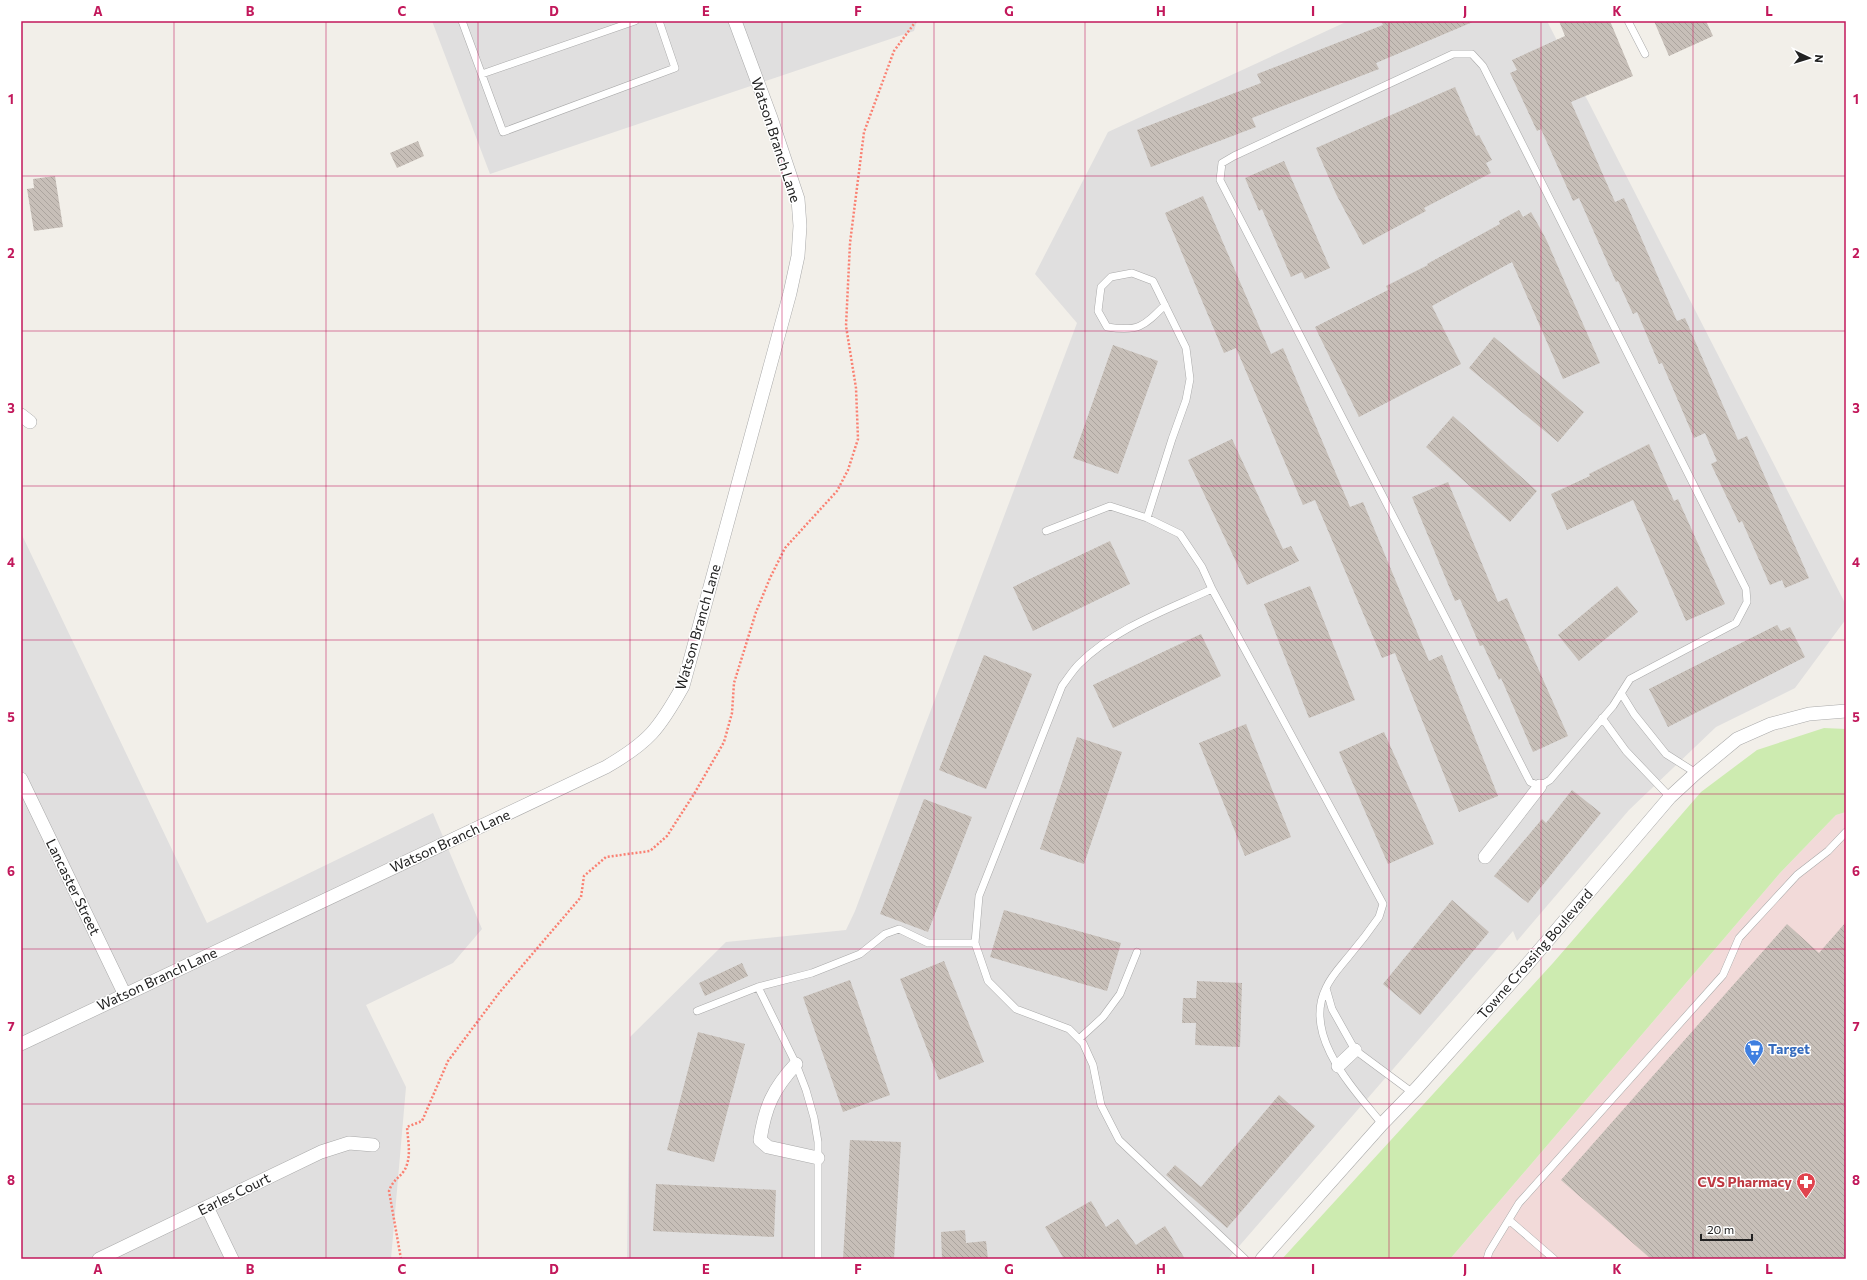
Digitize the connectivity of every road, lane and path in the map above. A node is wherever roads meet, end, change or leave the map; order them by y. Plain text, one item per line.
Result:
1 (462, 21) edge
2 (635, 21) edge
3 (659, 21) edge
4 (735, 21) edge
5 (1628, 21) edge
6 (1645, 54) dead end
7 (482, 74) junction
8 (1165, 306) junction
9 (1147, 518) junction
10 (1046, 531) dead end
11 (1212, 589) junction
12 (1621, 693) junction
13 (1846, 712) edge
14 (1602, 718) junction
15 (1696, 773) junction
16 (21, 780) edge
17 (1540, 786) junction
18 (1670, 797) junction
19 (1846, 832) edge
20 (1485, 857) dead end
21 (975, 943) junction
22 (1137, 952) dead end
23 (758, 987) junction
24 (1326, 988) junction
25 (125, 995) junction
26 (697, 1011) dead end
27 (1078, 1039) junction
28 (21, 1044) edge
29 (1355, 1050) junction
30 (796, 1064) junction
31 (1338, 1066) junction
32 (1413, 1093) junction
33 (1382, 1124) junction
34 (373, 1145) dead end
35 (818, 1158) junction
36 (207, 1207) junction
37 (1509, 1220) junction
38 (100, 1259) edge
39 (232, 1259) edge
40 (818, 1259) edge
41 (1245, 1259) edge
42 (1262, 1259) edge
43 (1487, 1259) edge
44 (1554, 1259) edge

1 - 7 lane
2 - 7 lane
3 - 7 lane
4 - 25 street, Watson Branch Lane
5 - 6 lane
8 - 8 lane
8 - 9 lane
9 - 10 lane
9 - 11 lane
11 - 21 lane
11 - 24 lane
12 - 14 lane
12 - 15 lane
12 - 17 lane
13 - 15 street, Towne Crossing Boulevard
14 - 17 lane
14 - 18 lane
15 - 18 street, Towne Crossing Boulevard
16 - 25 street, Lancaster Street
17 - 20 street
18 - 32 street, Towne Crossing Boulevard
19 - 37 lane
21 - 23 lane
21 - 27 lane
22 - 27 lane
23 - 26 lane
23 - 30 lane
24 - 29 lane
24 - 31 lane
25 - 28 street, Watson Branch Lane
27 - 41 lane
29 - 31 street
29 - 32 lane
30 - 35 lane
30 - 35 street
31 - 33 lane
32 - 33 street, Towne Crossing Boulevard
33 - 42 street, Towne Crossing Boulevard
34 - 36 street, Earles Court
35 - 40 lane
36 - 38 street, Earles Court
36 - 39 street
37 - 43 lane
37 - 44 lane

